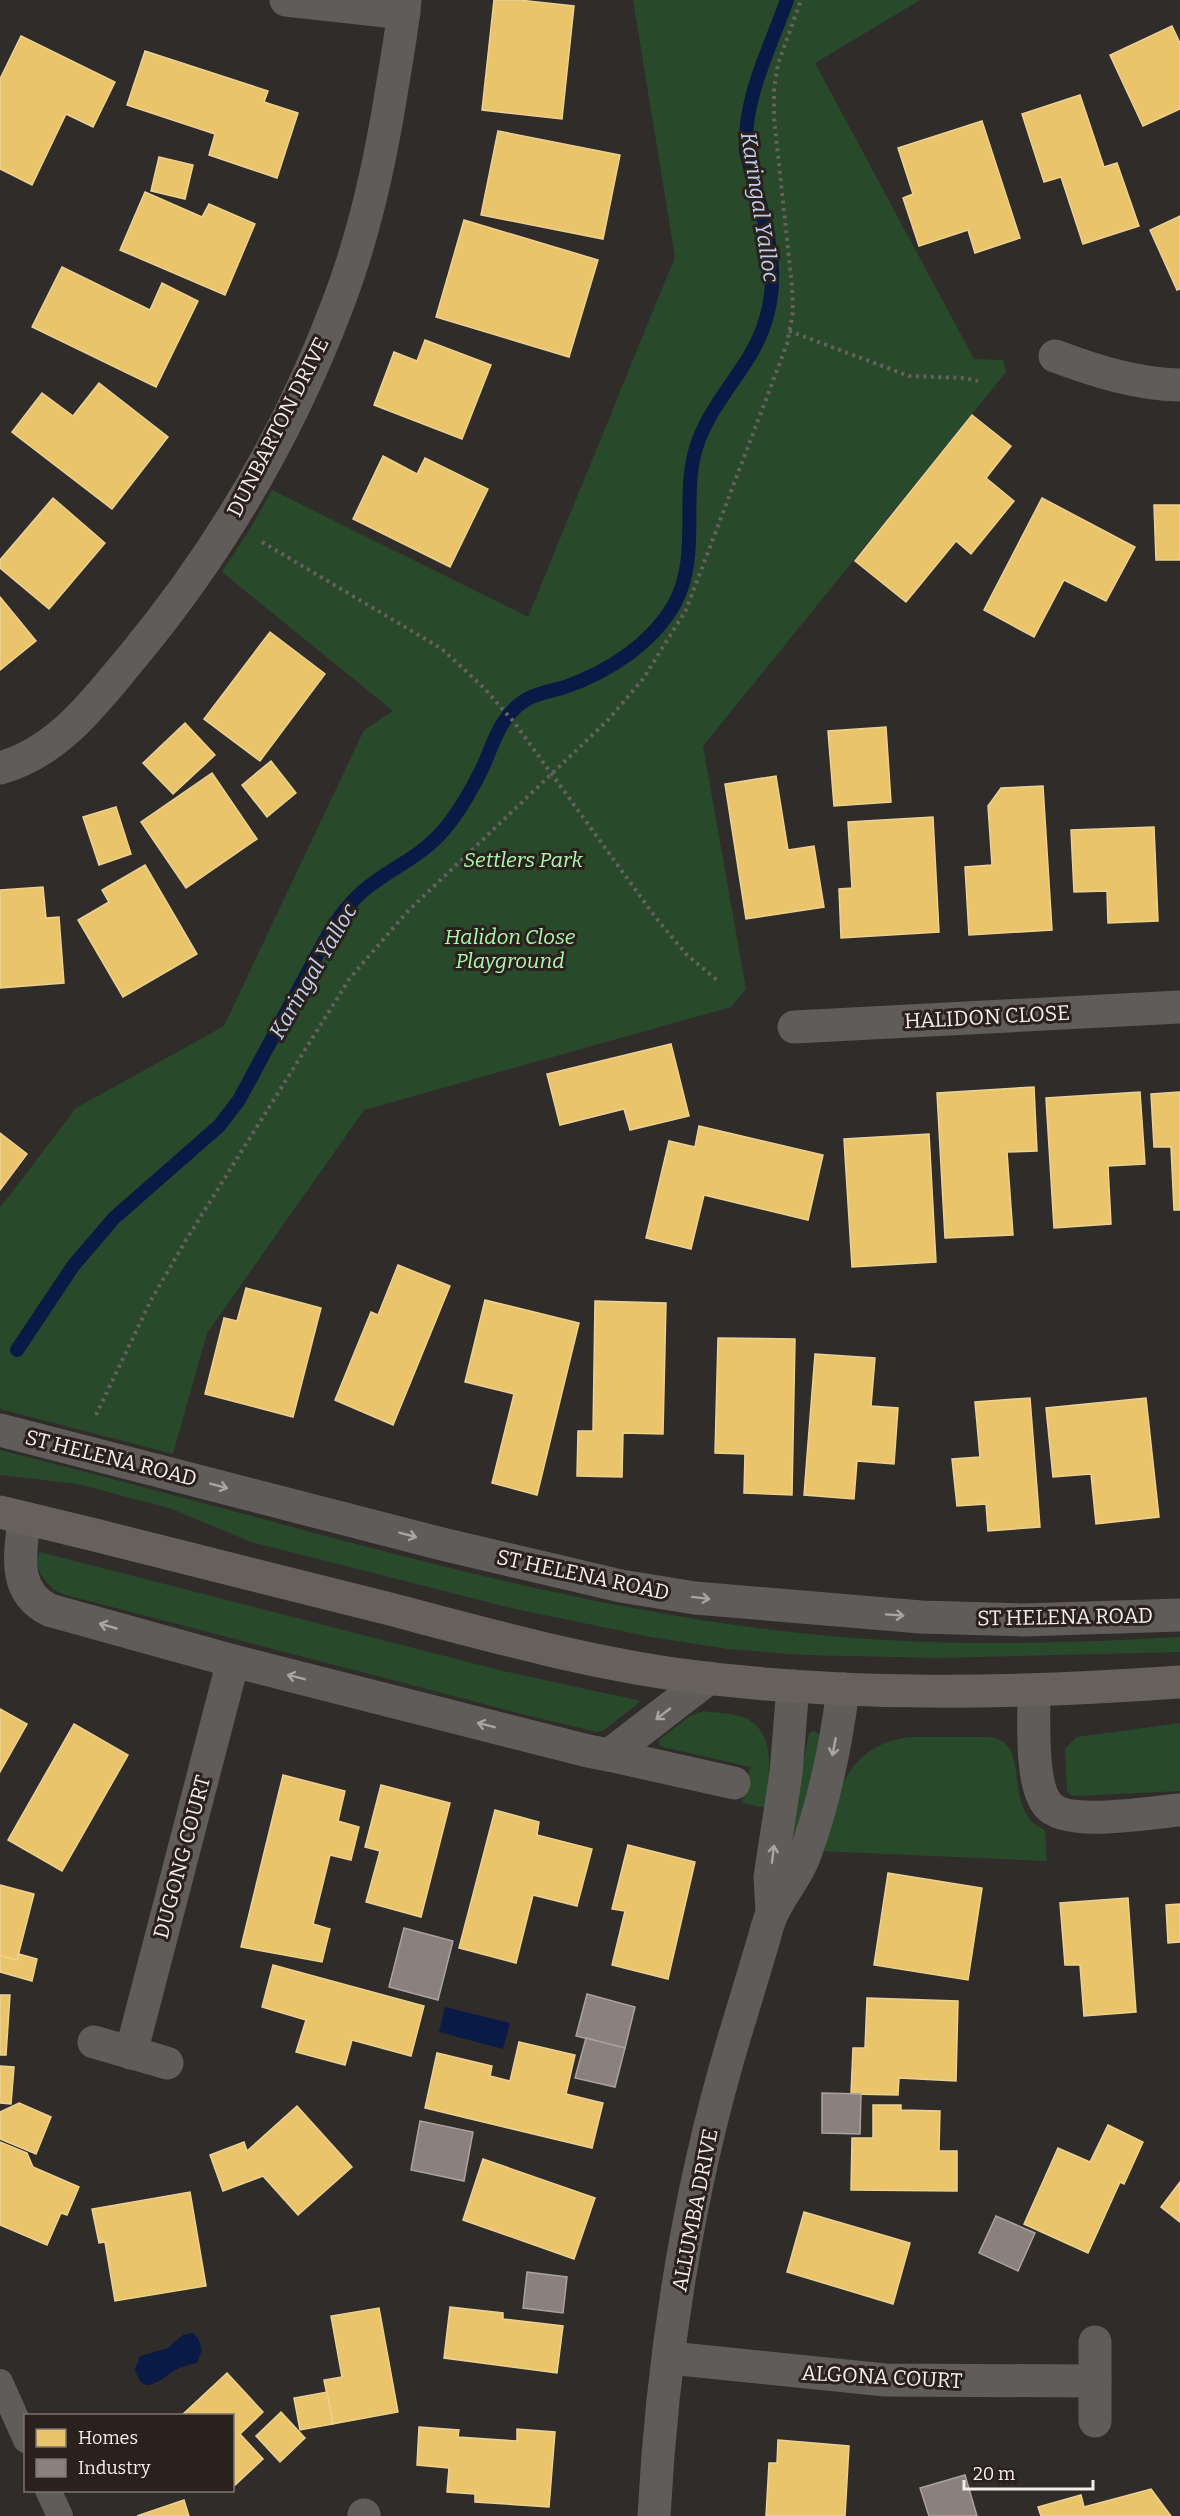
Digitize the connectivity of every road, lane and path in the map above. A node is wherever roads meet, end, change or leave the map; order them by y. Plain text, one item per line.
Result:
1 (286, 0) edge
2 (801, 0) edge
3 (404, 6) edge
4 (789, 331) junction
5 (1054, 356) dead end
6 (978, 381) dead end
7 (1180, 384) edge
8 (262, 542) dead end
9 (0, 768) edge
10 (552, 774) junction
11 (717, 980) dead end
12 (1180, 1007) edge
13 (794, 1027) dead end
14 (95, 1416) dead end
15 (0, 1430) edge
16 (12, 1515) edge
17 (1180, 1615) edge
18 (233, 1661) junction
19 (709, 1678) junction
20 (1180, 1682) edge
21 (793, 1686) junction
22 (843, 1689) junction
23 (1034, 1691) junction
24 (609, 1755) junction
25 (734, 1783) dead end
26 (1180, 1810) edge
27 (772, 1912) junction
28 (94, 2042) dead end
29 (131, 2053) junction
30 (167, 2063) dead end
31 (1095, 2342) dead end
32 (670, 2358) junction
33 (1095, 2381) junction
34 (0, 2382) edge
35 (1095, 2421) dead end
36 (24, 2436) edge
37 (49, 2492) edge
38 (60, 2516) edge
39 (654, 2516) edge

1 - 3 street
2 - 4 path
3 - 9 street, DUNBARTON DRIVE
4 - 6 path
4 - 10 path
5 - 7 street
8 - 10 path
10 - 11 path
10 - 14 path
12 - 13 street, HALIDON CLOSE
15 -> 17 street, ST HELENA ROAD
18 -> 16 street
16 - 19 main road
24 -> 18 street
18 - 29 street, DUGONG COURT
19 - 21 main road
19 -> 24 street
20 - 23 main road
21 - 22 main road
27 -> 21 street, ALLUMBA DRIVE
22 - 23 main road
22 -> 27 street, ALLUMBA DRIVE
23 - 26 street
24 - 25 street
27 - 32 street, ALLUMBA DRIVE
28 - 29 street
29 - 30 street
31 - 33 street
32 - 33 street, ALGONA COURT
32 - 39 street, ALLUMBA DRIVE
33 - 35 street
34 - 36 lane
37 - 38 lane

